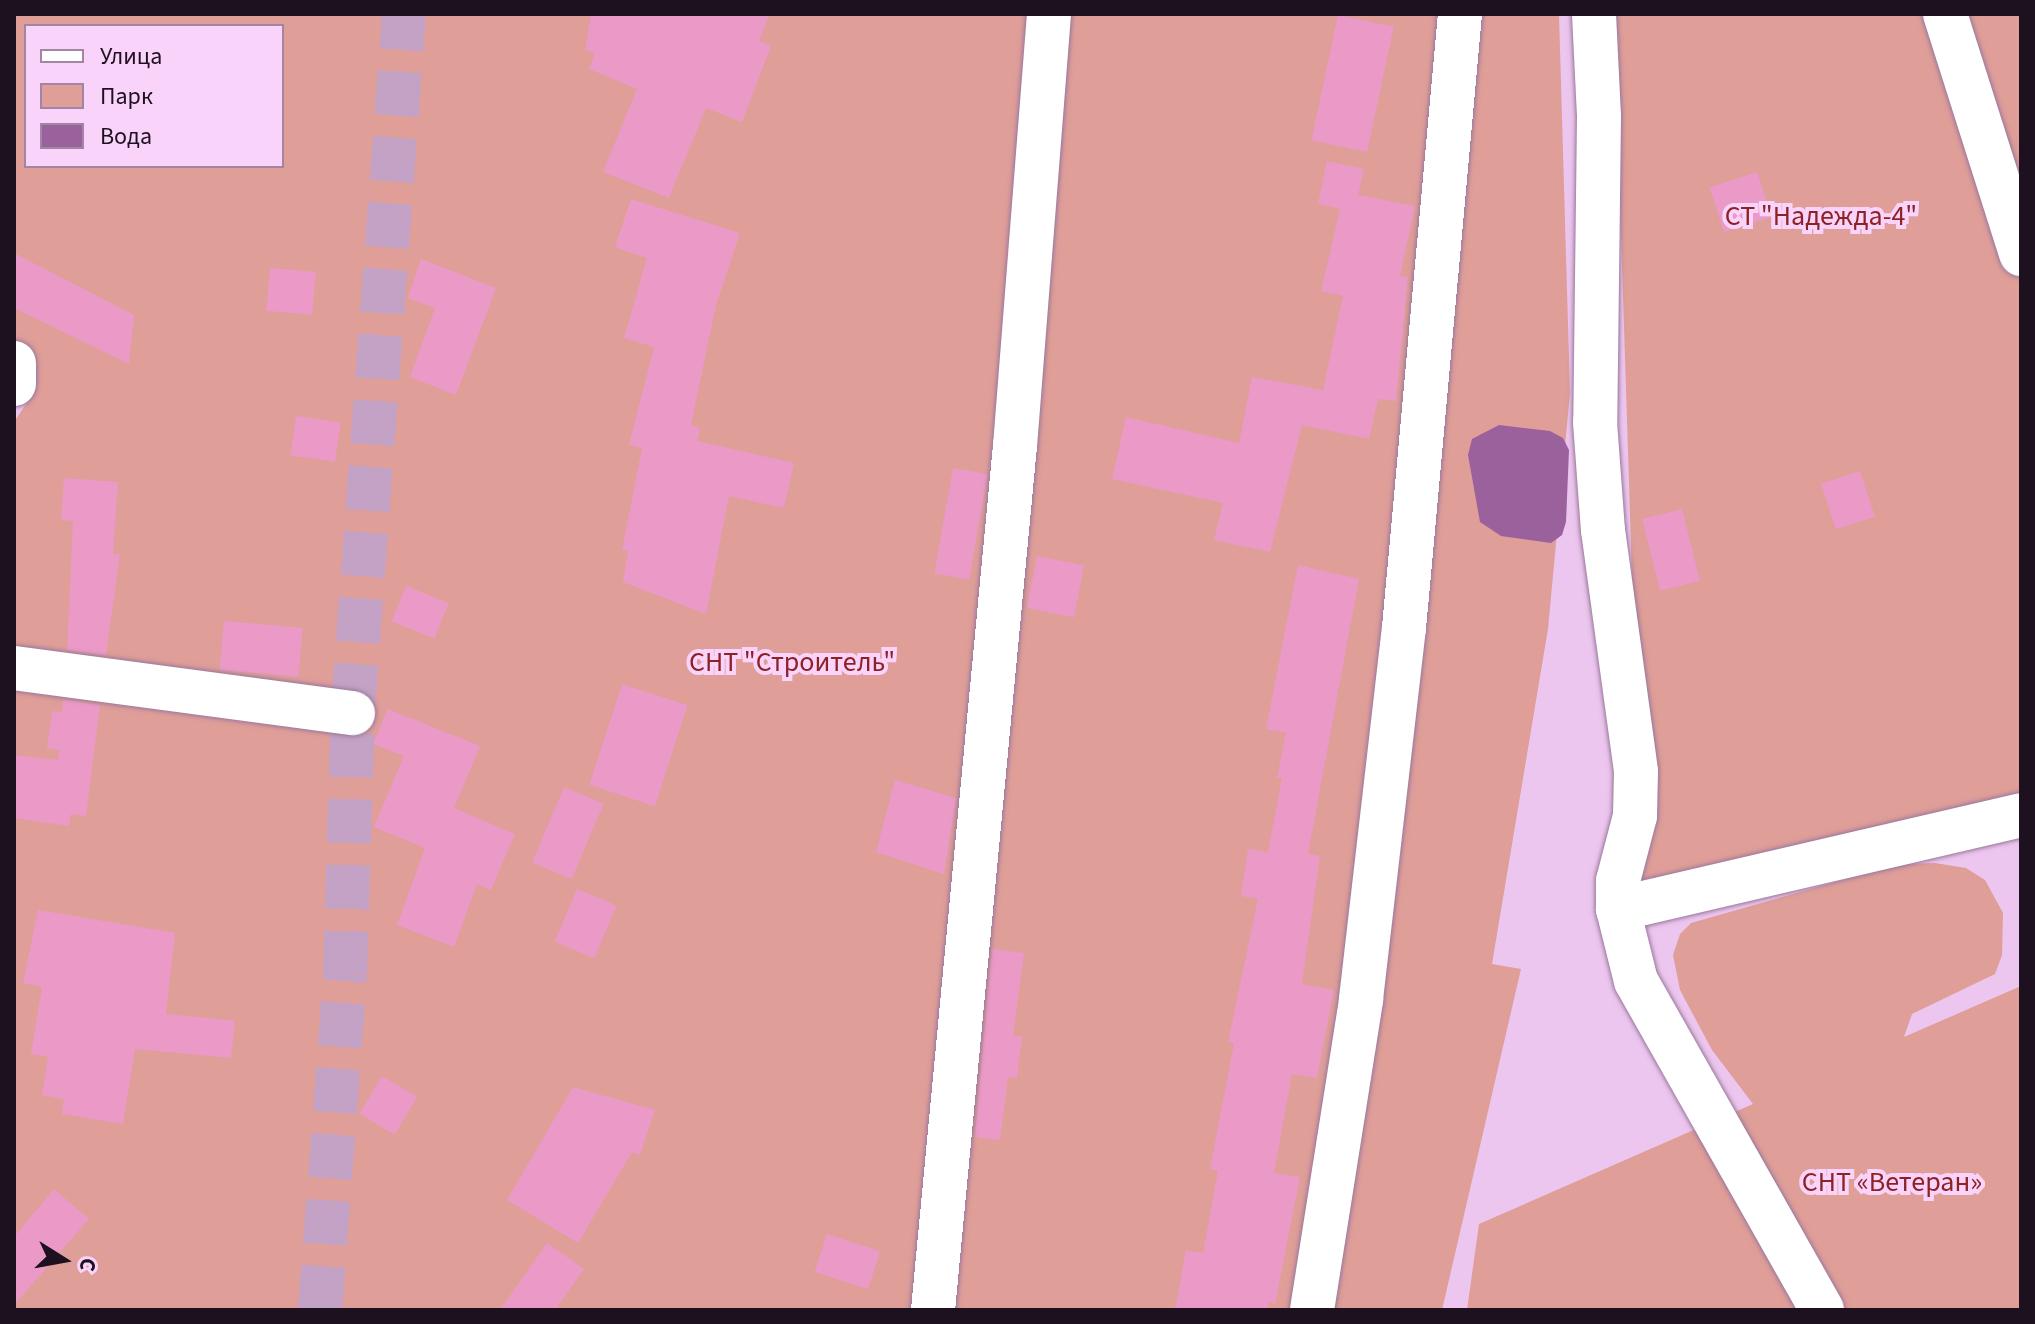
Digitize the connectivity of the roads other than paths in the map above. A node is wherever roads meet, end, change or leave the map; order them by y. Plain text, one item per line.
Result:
1 (1049, 14) edge
2 (1460, 14) edge
3 (1594, 14) edge
4 (1945, 14) edge
5 (2021, 254) edge
6 (14, 363) edge
7 (14, 384) edge
8 (14, 668) edge
9 (353, 713) dead end
10 (2021, 815) edge
11 (1618, 909) junction
12 (933, 1310) edge
13 (1312, 1310) edge
14 (1822, 1310) edge

1 - 12 lane
2 - 13 lane
3 - 11 lane
4 - 5 lane
6 - 7 lane
8 - 9 lane
10 - 11 lane
11 - 14 lane

